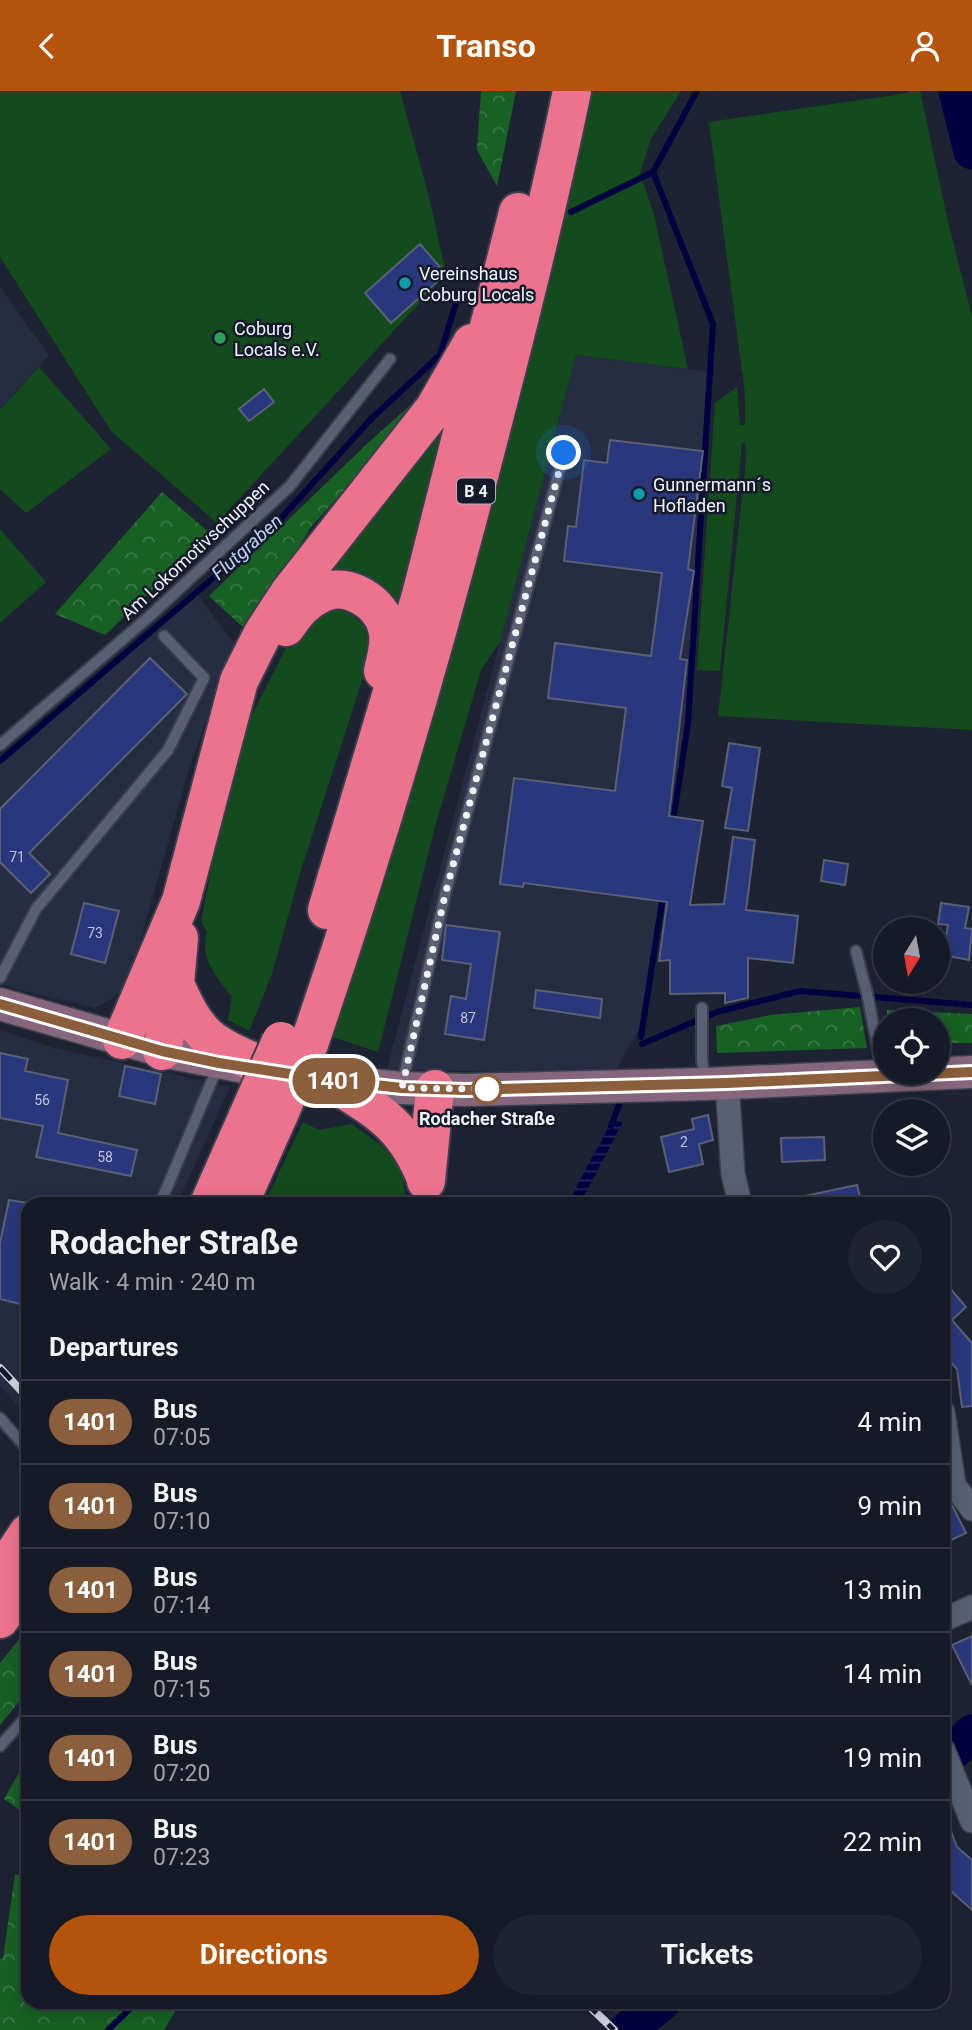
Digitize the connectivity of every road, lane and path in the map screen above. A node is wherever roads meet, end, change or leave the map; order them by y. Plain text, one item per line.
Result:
1 (546, 91) edge
2 (572, 91) edge
3 (495, 305) junction
4 (390, 359) dead end
5 (564, 453) dead end
6 (164, 636) dead end
7 (225, 735) junction
8 (0, 745) edge
9 (358, 808) junction
10 (181, 901) junction
11 (856, 951) dead end
12 (0, 978) edge
13 (175, 983) junction
14 (0, 1004) edge
15 (702, 1008) dead end
16 (873, 1018) edge
17 (122, 1040) junction
18 (162, 1051) junction
19 (289, 1053) junction
20 (219, 1063) junction
21 (972, 1072) edge
22 (950, 1073) edge
23 (873, 1076) edge
24 (329, 1080) junction
25 (716, 1083) junction
26 (419, 1088) junction
27 (265, 1111) junction
28 (425, 1191) edge
29 (163, 1197) edge
30 (213, 1197) edge
31 (242, 1197) edge
32 (738, 1197) edge
33 (0, 1418) edge
34 (21, 1442) edge
35 (950, 1458) edge
36 (972, 1509) edge
37 (21, 1544) edge
38 (0, 1575) edge
39 (21, 1589) edge
40 (972, 1607) edge
41 (21, 1613) edge
42 (950, 1617) edge
43 (0, 1619) edge
44 (0, 1633) edge
45 (21, 1722) edge
46 (0, 1745) edge
47 (950, 1769) edge
48 (972, 1821) edge

1 - 3 highway, B 4
2 - 19 highway, B 4
3 - 7 highway
3 - 9 highway, B 4
4 - 8 lane, Am Lokomotivschuppen
5 - 26 lane
6 - 12 lane
7 - 9 highway
7 - 10 highway
9 - 19 highway, B 4
10 - 13 highway
10 - 17 highway
11 - 16 lane
13 - 18 highway
13 - 19 highway
14 - 17 street
15 - 25 lane
17 - 18 street
18 - 20 street
19 - 20 street
19 - 24 street
19 - 27 highway, B 4, bridge
20 - 29 lane
21 - 22 street
23 - 25 street
24 - 26 street
24 - 28 highway
25 - 26 street
25 - 32 street
26 - 28 highway
27 - 30 highway, B 4
27 - 31 highway, B 4
33 - 34 lane
35 - 36 street
37 - 38 highway
39 - 43 highway
40 - 42 street
41 - 44 highway
45 - 46 lane
47 - 48 street

